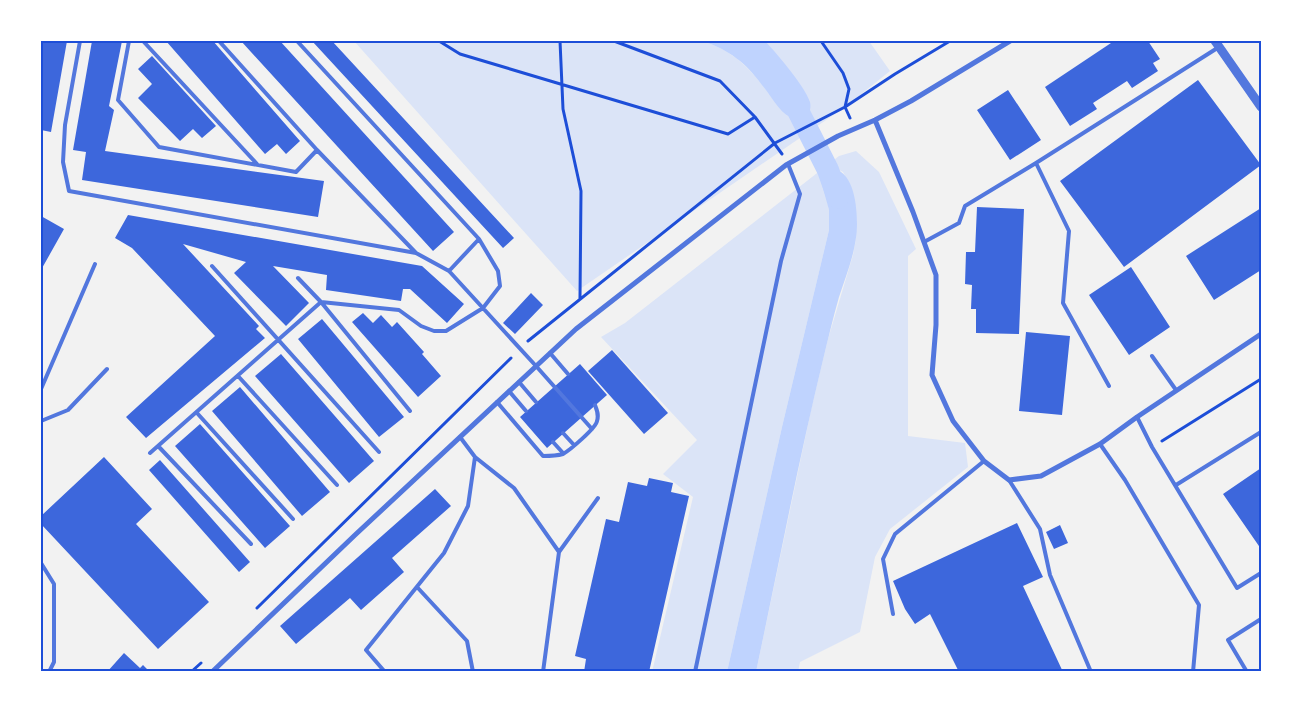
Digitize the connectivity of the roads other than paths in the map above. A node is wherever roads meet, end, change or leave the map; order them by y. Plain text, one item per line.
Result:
1 (80, 41) edge
2 (129, 41) edge
3 (143, 41) edge
4 (219, 41) edge
5 (297, 41) edge
6 (1010, 41) edge
7 (1217, 44) edge
8 (1261, 107) edge
9 (875, 120) junction
10 (317, 150) junction
11 (1036, 163) junction
12 (788, 164) junction
13 (257, 165) junction
14 (479, 239) junction
15 (924, 242) junction
16 (416, 253) junction
17 (95, 264) dead end
18 (212, 266) dead end
19 (448, 271) junction
20 (298, 278) dead end
21 (320, 302) junction
22 (483, 308) junction
23 (1261, 334) edge
24 (279, 340) junction
25 (550, 353) junction
26 (1152, 356) dead end
27 (536, 366) junction
28 (107, 369) dead end
29 (568, 374) dead end
30 (238, 376) junction
31 (519, 382) junction
32 (1109, 386) dead end
33 (41, 389) edge
34 (1176, 390) junction
35 (509, 391) junction
36 (496, 402) junction
37 (536, 402) dead end
38 (595, 405) dead end
39 (410, 411) dead end
40 (526, 411) dead end
41 (197, 413) junction
42 (1137, 417) junction
43 (41, 421) edge
44 (592, 430) junction
45 (1261, 432) edge
46 (563, 433) dead end
47 (460, 437) junction
48 (553, 442) dead end
49 (1100, 444) junction
50 (574, 445) junction
51 (159, 446) junction
52 (379, 452) dead end
53 (150, 453) dead end
54 (563, 454) junction
55 (475, 458) junction
56 (984, 461) junction
57 (1009, 480) junction
58 (337, 485) dead end
59 (1176, 485) junction
60 (598, 498) dead end
61 (294, 519) dead end
62 (251, 544) dead end
63 (559, 552) junction
64 (41, 564) edge
65 (1261, 573) edge
66 (417, 587) junction
67 (892, 614) dead end
68 (1261, 619) edge
69 (49, 672) edge
70 (212, 672) edge
71 (385, 672) edge
72 (473, 672) edge
73 (543, 672) edge
74 (695, 672) edge
75 (1091, 672) edge
76 (1192, 672) edge
77 (1248, 672) edge

1 - 16 lane
2 - 13 lane
3 - 13 lane
4 - 10 lane
5 - 14 lane
6 - 9 street
7 - 8 street
7 - 11 lane
9 - 12 street
9 - 15 street
10 - 13 lane
10 - 16 lane
11 - 15 lane
11 - 32 lane
12 - 25 street
12 - 74 lane
14 - 19 lane
14 - 22 lane
15 - 56 street
16 - 19 lane
17 - 33 lane
18 - 24 lane
19 - 22 lane
20 - 21 lane
21 - 22 lane
21 - 24 lane
21 - 39 lane
22 - 27 lane
23 - 34 street
24 - 30 lane
24 - 52 lane
25 - 27 street
25 - 29 lane
26 - 34 lane
27 - 31 street
27 - 44 lane
28 - 43 lane
30 - 41 lane
30 - 58 lane
31 - 35 street
31 - 37 lane
34 - 42 street
35 - 36 street
35 - 40 lane
36 - 47 street
36 - 54 lane
38 - 44 lane
41 - 51 lane
41 - 61 lane
42 - 49 street
42 - 59 lane
44 - 50 lane
45 - 59 lane
46 - 50 lane
47 - 55 lane
47 - 70 street
48 - 54 lane
49 - 57 street
49 - 76 lane
50 - 54 lane
51 - 53 lane
51 - 62 lane
55 - 63 lane
55 - 66 lane
56 - 57 street
56 - 67 lane
57 - 75 lane
59 - 65 lane
60 - 63 lane
63 - 73 lane
64 - 69 lane
66 - 71 lane
66 - 72 lane
68 - 77 lane

